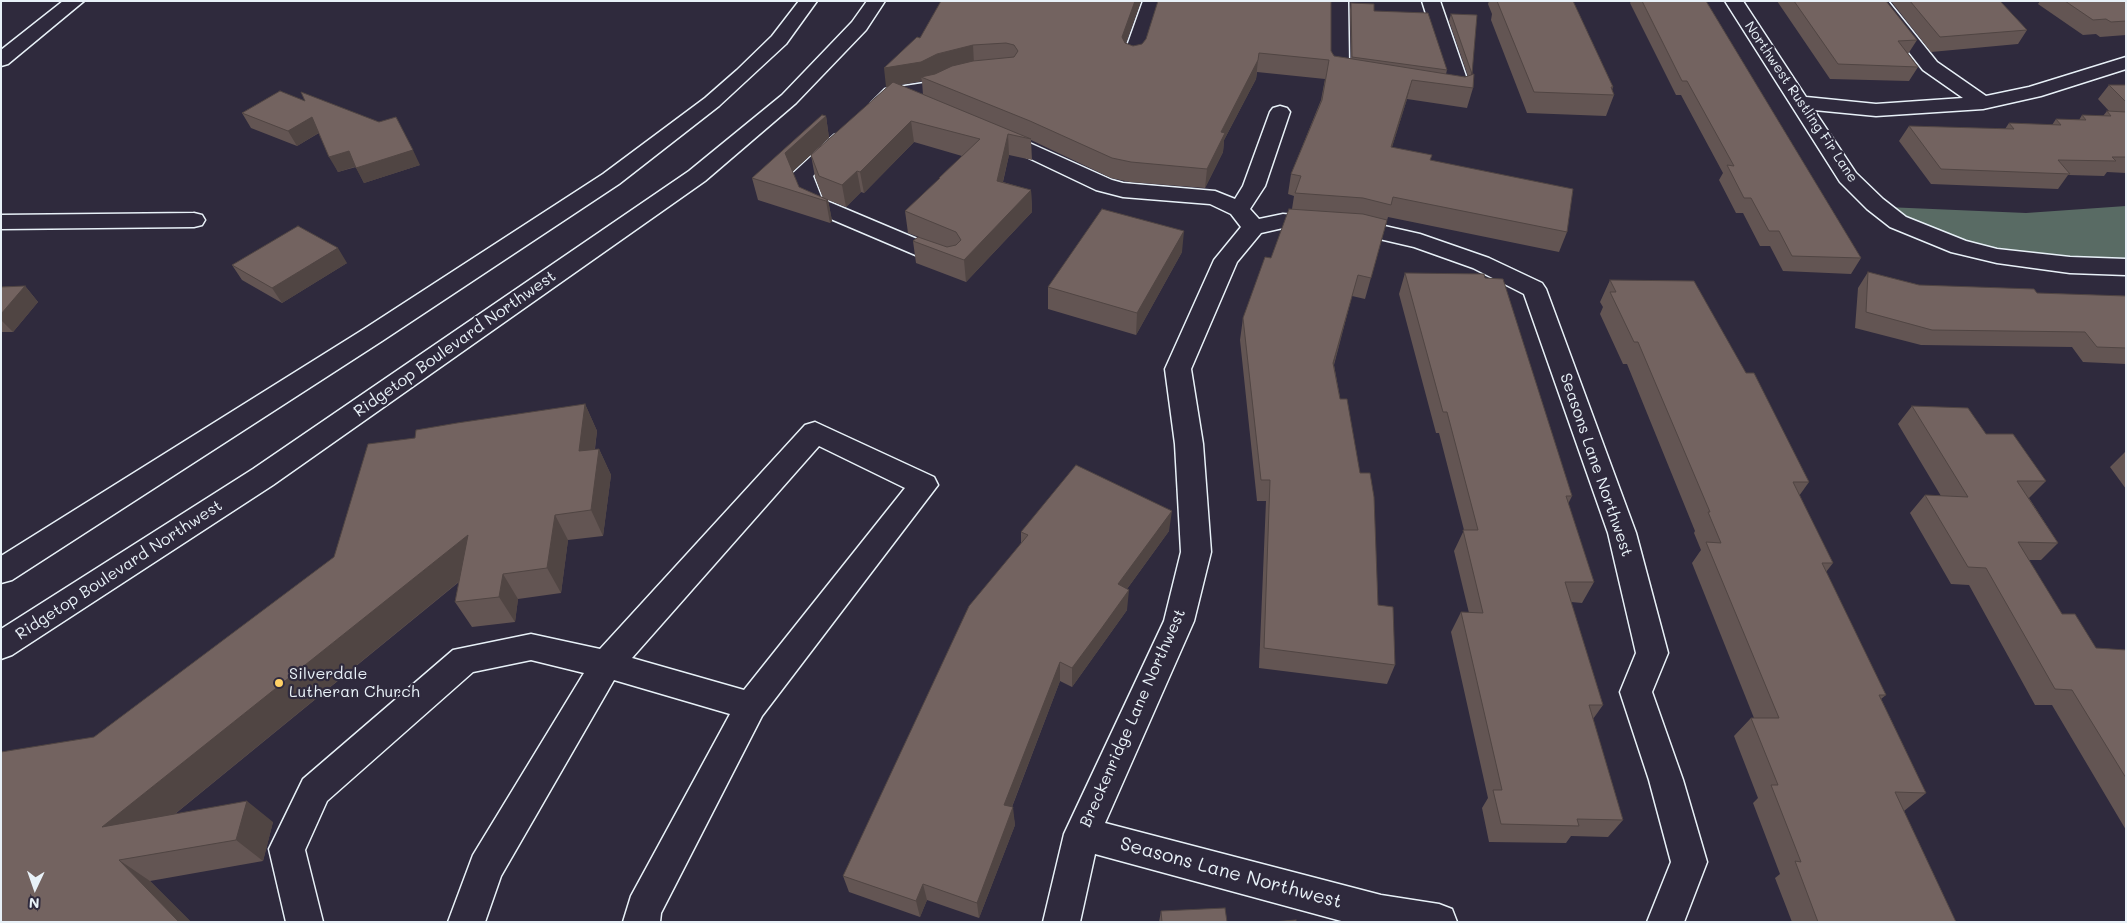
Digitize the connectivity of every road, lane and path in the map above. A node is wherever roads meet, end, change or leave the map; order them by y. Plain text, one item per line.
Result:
1 (75, 1) edge
2 (808, 1) edge
3 (876, 1) edge
4 (1152, 1) edge
5 (1339, 1) edge
6 (1431, 1) edge
7 (1734, 1) edge
8 (1878, 1) edge
9 (1133, 57) edge
10 (1, 60) edge
11 (2126, 63) edge
12 (974, 72) edge
13 (1386, 77) edge
14 (1414, 81) edge
15 (892, 93) junction
16 (1800, 102) junction
17 (1983, 103) junction
18 (927, 106) edge
19 (1280, 112) dead end
20 (979, 128) edge
21 (1246, 218) junction
22 (194, 220) dead end
23 (1, 222) edge
24 (949, 260) edge
25 (2126, 267) edge
26 (1, 571) edge
27 (1, 646) edge
28 (606, 664) junction
29 (751, 706) junction
30 (1082, 834) junction
31 (1380, 918) edge
32 (306, 922) edge
33 (466, 922) edge
34 (641, 922) edge
35 (1061, 922) edge
36 (1439, 922) edge
37 (1665, 922) edge

1 - 10 street
2 - 26 street
3 - 27 street, Ridgetop Boulevard Northwest
4 - 9 street
5 - 13 street
6 - 14 street
7 - 16 street, Northwest Rustling Fir Lane
8 - 17 street
11 - 17 street
12 - 15 street
15 - 18 street
15 - 24 street
16 - 17 street
16 - 25 street, Northwest Rustling Fir Lane
19 - 21 street, Breckenridge Lane Northwest
20 - 21 street
21 - 30 street, Breckenridge Lane Northwest
21 - 37 street, Seasons Lane Northwest
22 - 23 street
28 - 29 street
28 - 29 street
28 - 32 street
28 - 33 street
29 - 34 street
30 - 31 street, Seasons Lane Northwest
30 - 35 street, Breckenridge Lane Northwest
31 - 36 street, Seasons Lane Northwest

